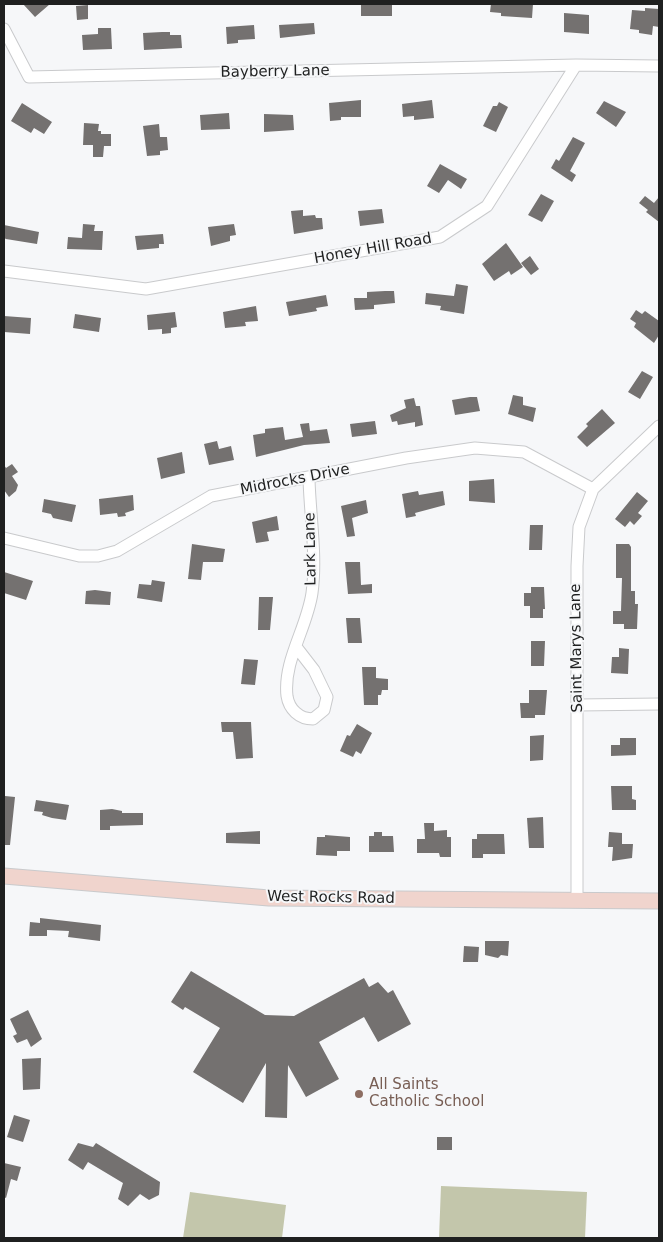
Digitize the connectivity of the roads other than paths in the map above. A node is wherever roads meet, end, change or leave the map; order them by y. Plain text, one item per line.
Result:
1 (4, 29) edge
2 (576, 65) junction
3 (659, 66) edge
4 (4, 271) edge
5 (659, 426) edge
6 (308, 479) junction
7 (593, 488) junction
8 (4, 538) edge
9 (297, 648) junction
10 (659, 704) edge
11 (578, 705) junction
12 (4, 876) edge
13 (577, 901) junction
14 (659, 901) edge

1 - 2 street, Bayberry Lane
2 - 3 street
2 - 4 street, Honey Hill Road
5 - 7 street, Saint Marys Lane
6 - 7 street, Midrocks Drive
6 - 8 street, Midrocks Drive
6 - 9 street, Lark Lane
7 - 11 street, Saint Marys Lane
9 - 9 street, Lark Lane
10 - 11 street
11 - 13 street, Saint Marys Lane
12 - 13 main road, West Rocks Road
13 - 14 main road, West Rocks Road

